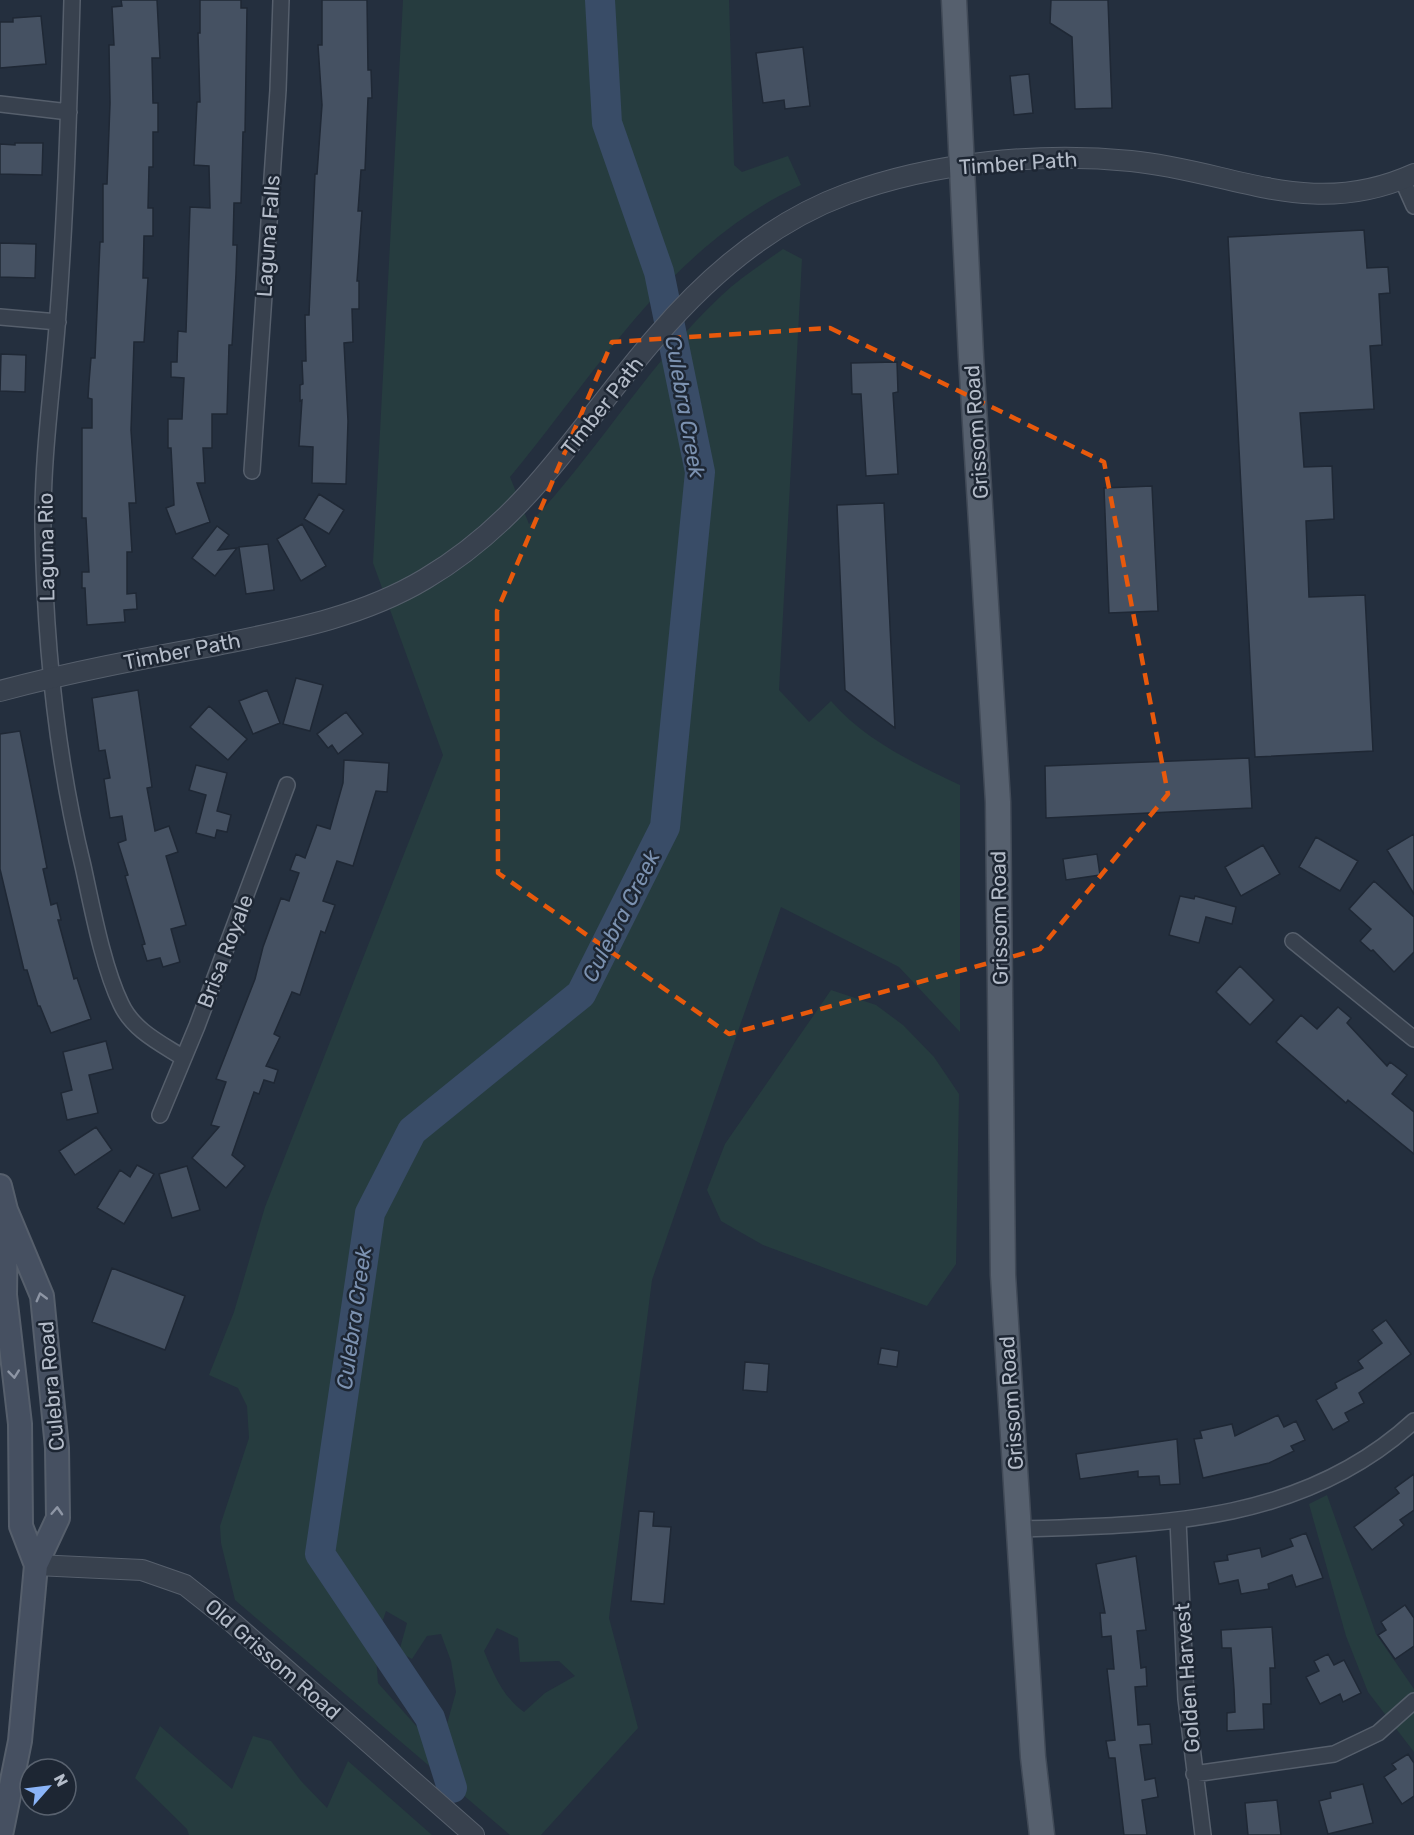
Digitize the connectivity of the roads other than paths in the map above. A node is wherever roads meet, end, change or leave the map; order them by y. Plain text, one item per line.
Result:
1 (72, 0) edge
2 (281, 0) edge
3 (954, 0) edge
4 (0, 104) edge
5 (69, 112) junction
6 (962, 165) junction
7 (1408, 176) edge
8 (1414, 206) edge
9 (0, 317) edge
10 (58, 322) junction
11 (252, 471) dead end
12 (52, 677) junction
13 (0, 691) edge
14 (287, 785) dead end
15 (1293, 941) dead end
16 (1414, 1039) edge
17 (182, 1057) junction
18 (159, 1114) dead end
19 (0, 1186) edge
20 (6, 1210) junction
21 (1414, 1421) edge
22 (1178, 1520) junction
23 (1019, 1529) junction
24 (36, 1565) junction
25 (1414, 1701) edge
26 (1194, 1774) junction
27 (1, 1835) edge
28 (474, 1835) edge
29 (1042, 1835) edge
30 (1203, 1835) edge

1 - 5 street, Laguna Rio
2 - 11 street, Laguna Falls
3 - 6 main road, Grissom Road
4 - 5 street
5 - 10 street, Laguna Rio
6 - 7 street, Timber Path
6 - 12 street, Timber Path
6 - 23 main road, Grissom Road
7 - 8 street
9 - 10 street
10 - 12 street, Laguna Rio
12 - 13 street, Timber Path
12 - 17 street, Laguna Rio
14 - 17 street, Brisa Royale
15 - 16 street
17 - 18 street, Brisa Royale
19 - 20 main road, Culebra Road
20 -> 24 main road, Culebra Road
24 -> 20 main road, Culebra Road
21 - 22 street
22 - 23 street
22 - 26 street, Golden Harvest
23 - 29 main road, Grissom Road
24 - 27 main road, Culebra Road
24 - 28 street, Old Grissom Road
25 - 26 street
26 - 30 street, Golden Harvest

